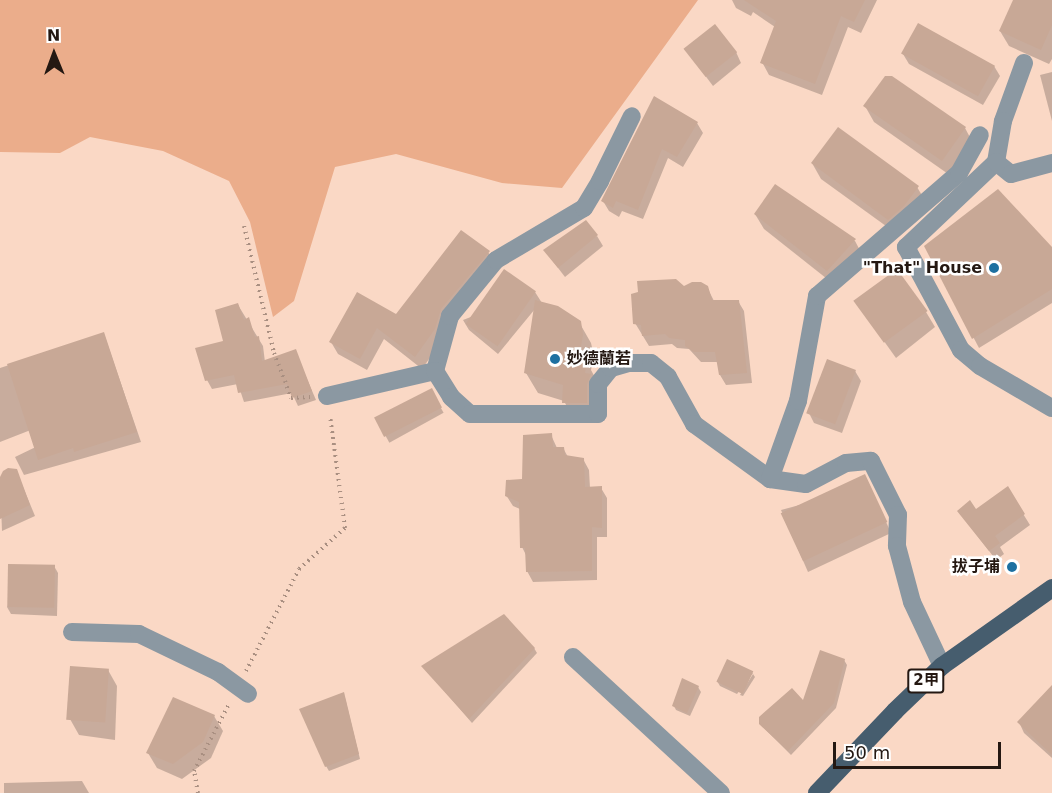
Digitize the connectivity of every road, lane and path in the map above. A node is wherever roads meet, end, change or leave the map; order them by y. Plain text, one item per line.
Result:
1 (1024, 63) dead end
2 (632, 116) dead end
3 (980, 135) dead end
4 (996, 162) junction
5 (1052, 163) edge
6 (244, 226) dead end
7 (435, 371) junction
8 (327, 396) junction
9 (1052, 408) edge
10 (770, 479) junction
11 (1052, 588) edge
12 (72, 632) dead end
13 (573, 657) dead end
14 (942, 666) junction
15 (243, 690) junction
16 (198, 793) edge
17 (721, 793) edge
18 (817, 793) edge

1 - 4 lane
2 - 7 lane
3 - 10 lane
4 - 5 lane
4 - 9 lane
6 - 8 path
7 - 8 lane
7 - 10 lane
8 - 15 path
10 - 14 lane
11 - 14 main road, 2甲
12 - 15 lane
13 - 17 lane
14 - 18 main road, 2甲
15 - 16 path

